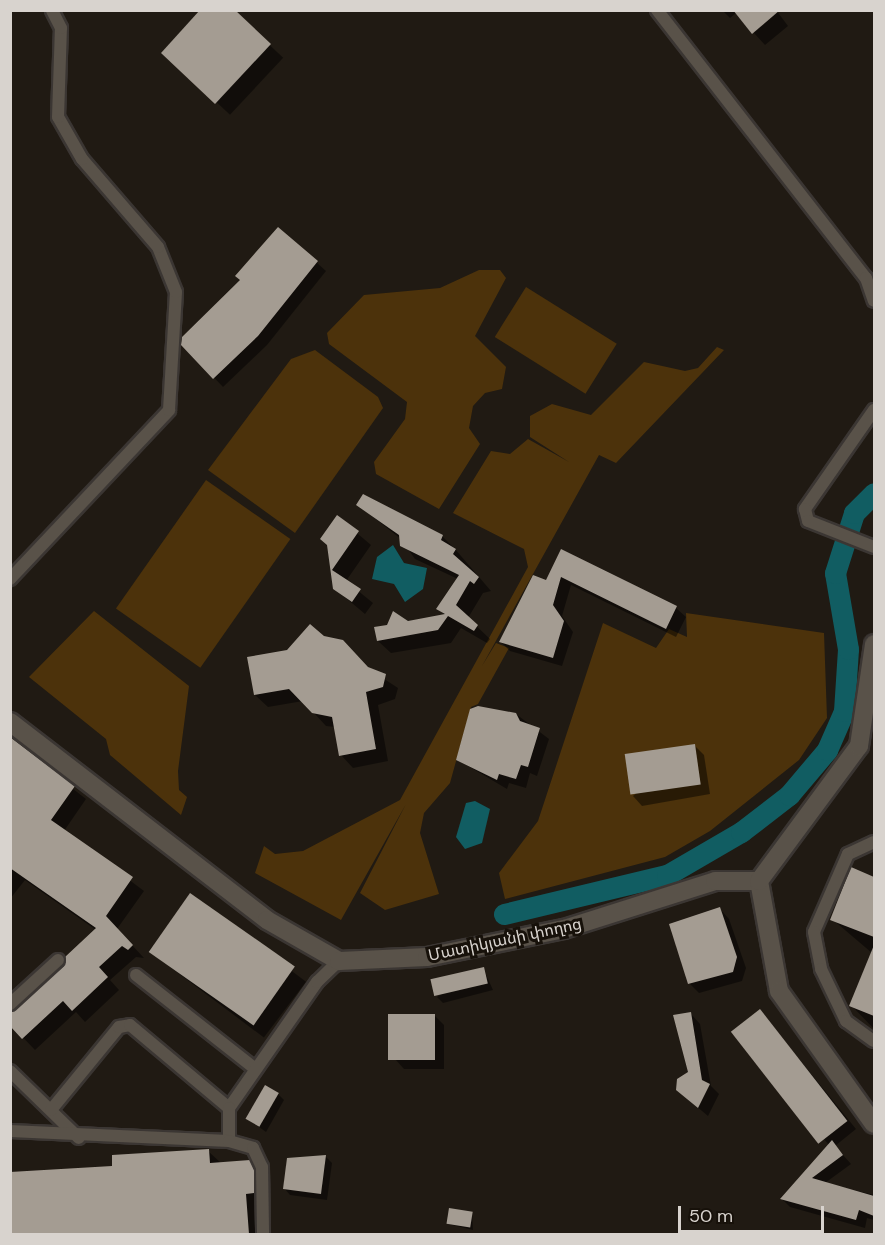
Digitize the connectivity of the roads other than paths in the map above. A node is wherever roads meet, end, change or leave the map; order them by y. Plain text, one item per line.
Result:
1 (52, 10) edge
2 (657, 10) edge
3 (874, 301) edge
4 (874, 410) edge
5 (869, 545) edge
6 (10, 579) edge
7 (874, 644) edge
8 (10, 722) edge
9 (874, 842) edge
10 (759, 881) junction
11 (58, 960) dead end
12 (339, 961) junction
13 (136, 975) dead end
14 (10, 1004) edge
15 (874, 1041) edge
16 (254, 1068) junction
17 (10, 1071) edge
18 (229, 1108) junction
19 (51, 1110) junction
20 (874, 1124) edge
21 (10, 1131) edge
22 (79, 1138) junction
23 (229, 1141) junction
24 (263, 1234) edge

1 - 6 lane
2 - 3 lane
4 - 5 lane
7 - 10 street
8 - 12 street
9 - 15 lane
10 - 12 street, Մատիկյանի փողոց
10 - 20 street
11 - 14 lane
12 - 16 lane
13 - 16 lane
16 - 18 lane
17 - 19 lane
18 - 19 lane
18 - 23 lane
19 - 22 lane
21 - 22 lane
22 - 23 lane
23 - 24 lane

